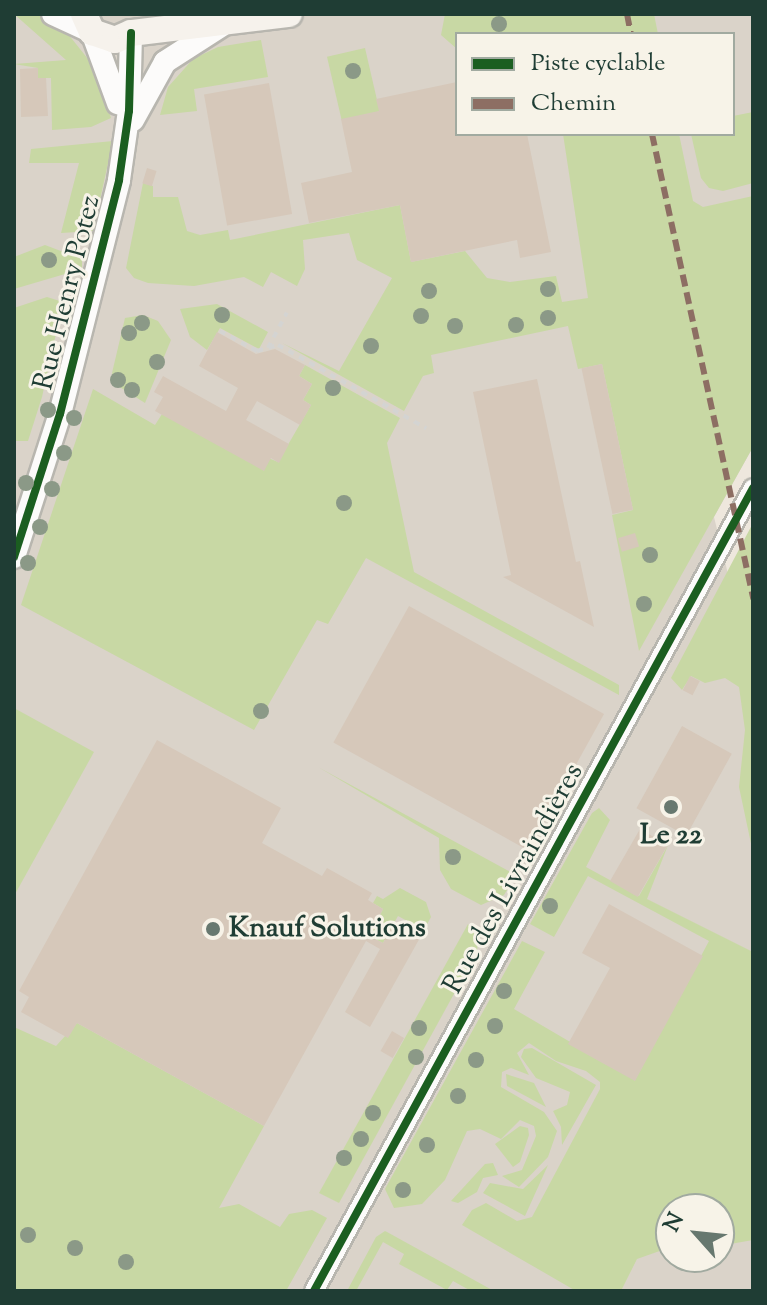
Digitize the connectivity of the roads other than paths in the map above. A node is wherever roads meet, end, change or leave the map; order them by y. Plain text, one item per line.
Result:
1 (53, 14) edge
2 (194, 14) edge
3 (289, 14) edge
4 (88, 23) edge
5 (136, 24) edge
6 (222, 25) junction
7 (125, 135) junction
8 (753, 488) edge
9 (14, 557) edge
10 (314, 1291) edge

1 - 4 street
2 - 6 main road
3 - 6 main road
4 - 5 main road
4 - 7 street, Rue Henry Potez
5 - 6 main road
5 - 7 street, Rue Henry Potez
6 - 7 street, Rue Henry Potez
7 - 9 street, Rue Henry Potez
8 - 10 street, Rue des Livraindières

